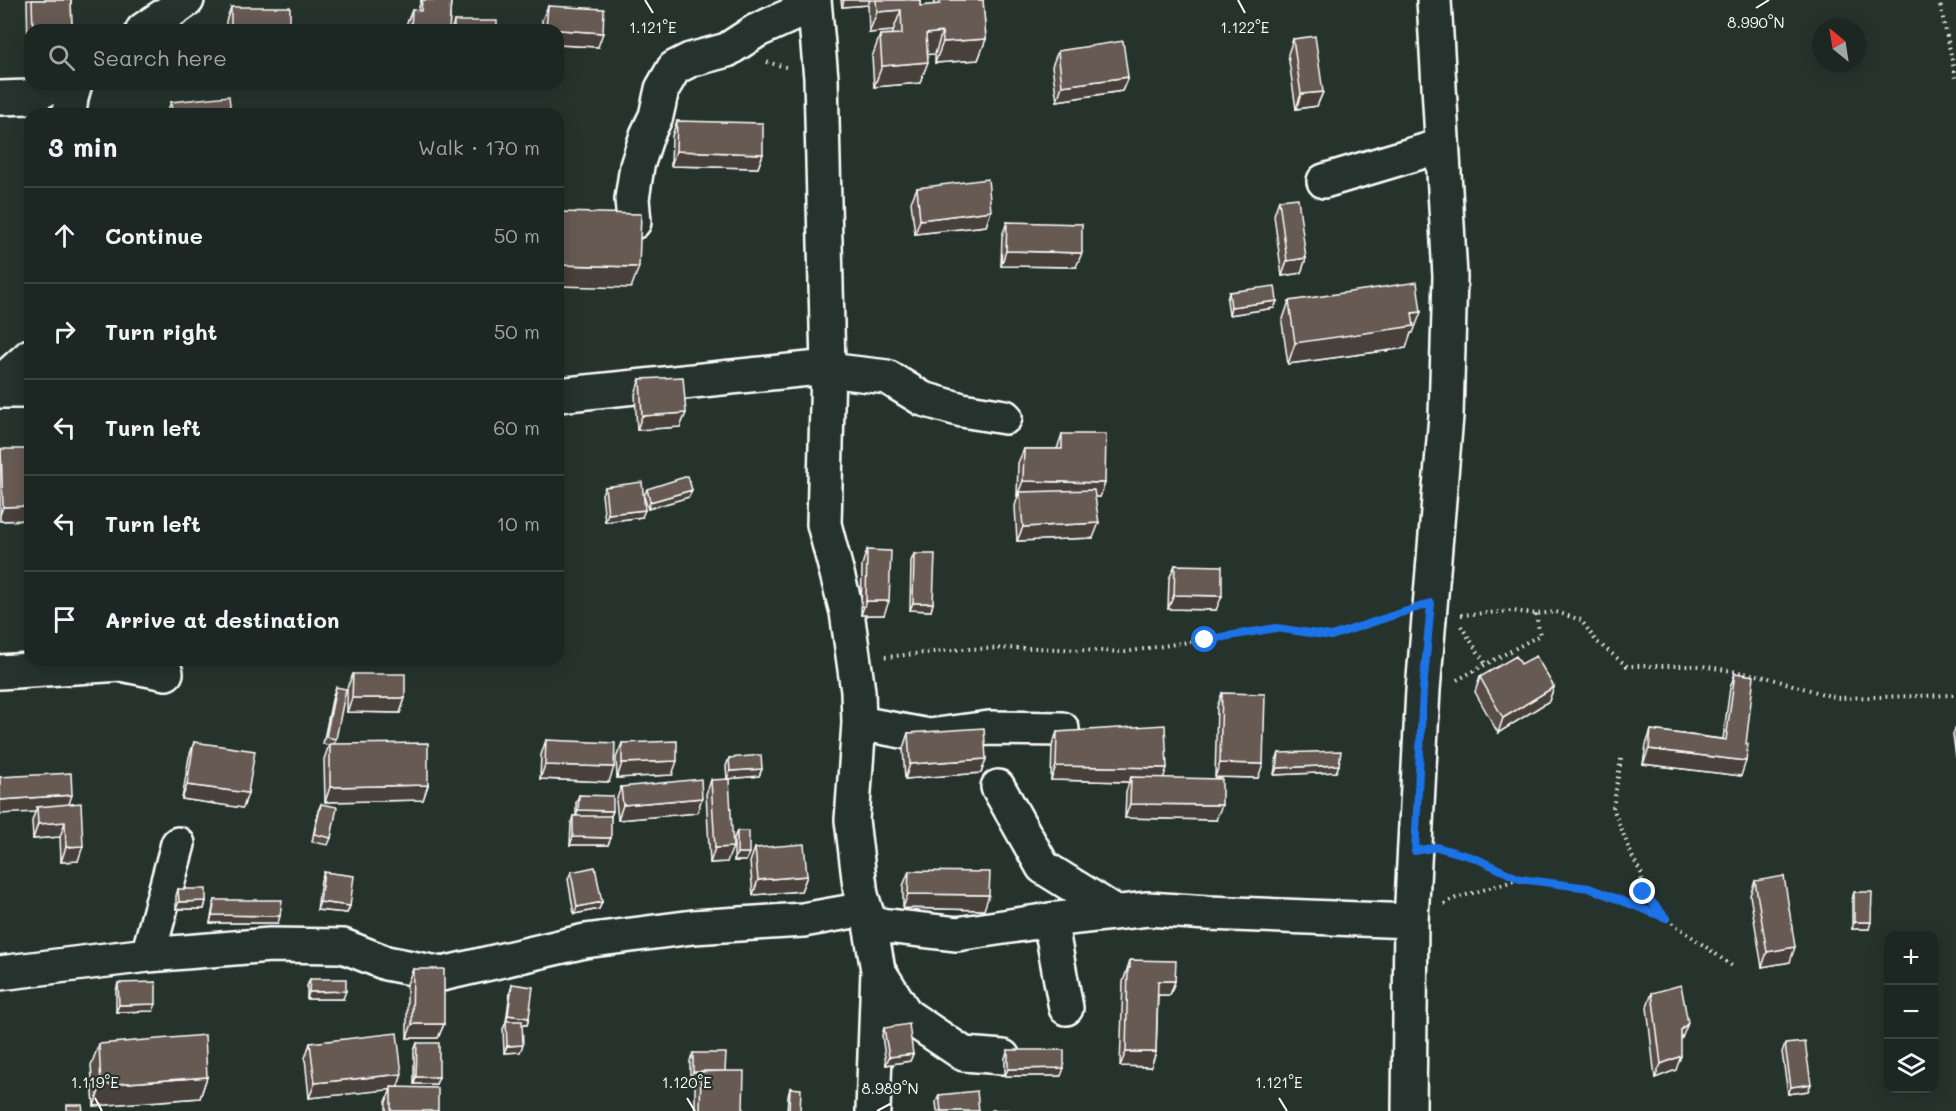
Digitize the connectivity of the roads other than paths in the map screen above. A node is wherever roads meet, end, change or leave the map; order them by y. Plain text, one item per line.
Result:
1 (187, 0) edge
2 (1434, 0) edge
3 (814, 2) edge
4 (152, 24) edge
5 (44, 90) edge
6 (73, 90) edge
7 (0, 98) edge
8 (70, 108) edge
9 (1441, 146) junction
10 (1324, 180) dead end
11 (634, 222) edge
12 (24, 361) edge
13 (828, 367) junction
14 (0, 383) edge
15 (0, 391) edge
16 (24, 391) edge
17 (564, 394) edge
18 (1005, 417) dead end
19 (91, 666) edge
20 (132, 666) edge
21 (0, 672) edge
22 (166, 672) dead end
23 (859, 723) junction
24 (1062, 729) edge
25 (998, 787) dead end
26 (178, 844) dead end
27 (1115, 912) junction
28 (868, 917) junction
29 (1050, 920) junction
30 (1411, 921) junction
31 (148, 955) junction
32 (878, 970) junction
33 (0, 972) edge
34 (1066, 1008) dead end
35 (1004, 1057) dead end
36 (873, 1111) edge
37 (1409, 1111) edge

1 - 4 street
2 - 9 street
3 - 11 street
3 - 13 street
5 - 7 street
6 - 8 street
9 - 10 street
9 - 30 street
12 - 14 street
13 - 17 street
13 - 18 street
13 - 23 street
15 - 16 street
19 - 21 street
20 - 22 street
23 - 24 street
23 - 28 street
25 - 27 street
26 - 31 street
27 - 29 street
27 - 30 street
28 - 29 street
28 - 31 street
28 - 32 street
29 - 34 street
30 - 37 street
31 - 33 street
32 - 35 street
32 - 36 street

